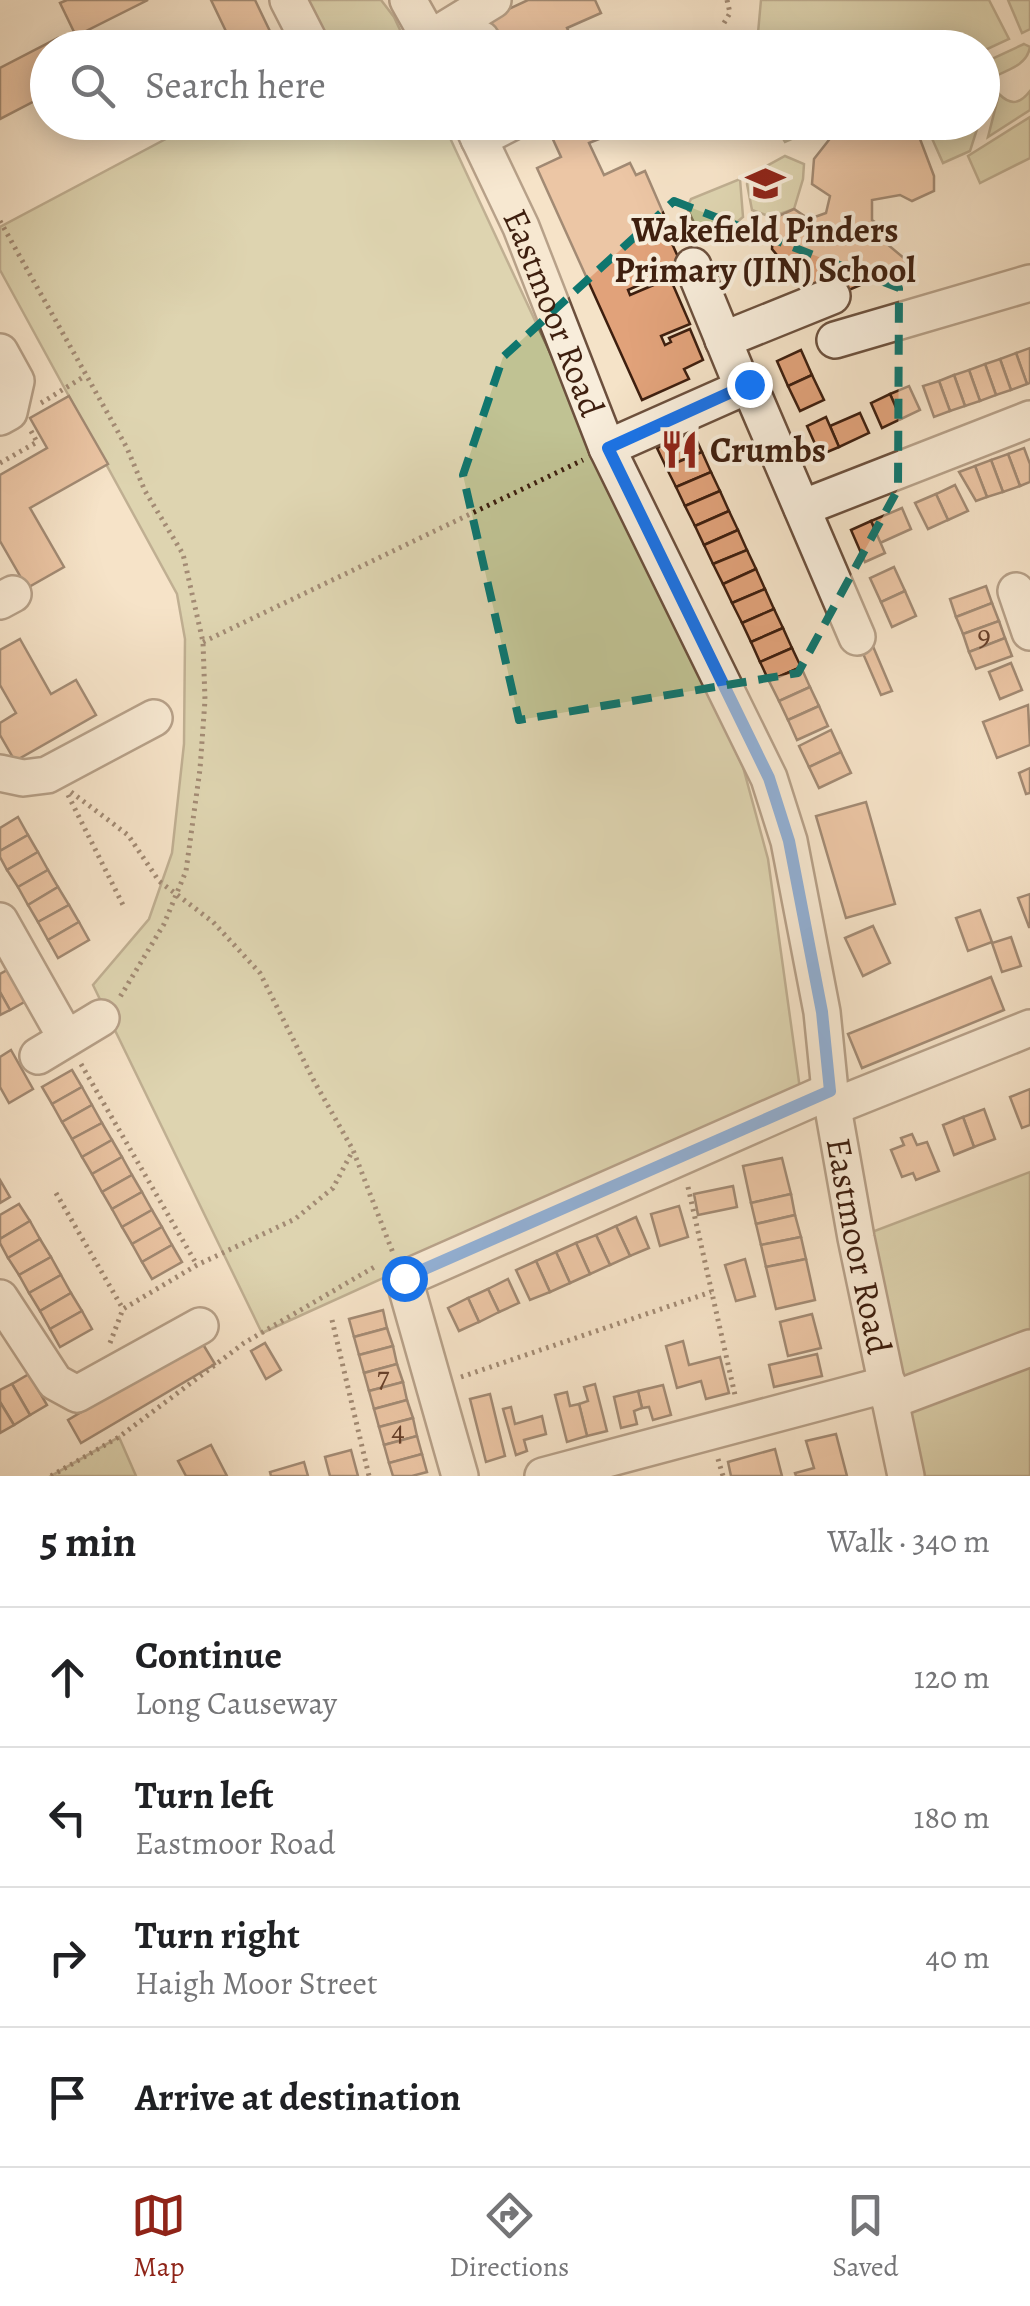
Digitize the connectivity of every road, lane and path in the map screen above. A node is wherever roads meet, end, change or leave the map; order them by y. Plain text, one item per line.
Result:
1 (288, 0) edge
2 (408, 0) edge
3 (493, 0) edge
4 (728, 0) edge
5 (724, 23) dead end
6 (303, 30) edge
7 (425, 30) edge
8 (451, 30) edge
9 (479, 140) edge
10 (0, 221) edge
11 (693, 266) dead end
12 (1030, 282) edge
13 (832, 296) dead end
14 (723, 340) junction
15 (834, 340) dead end
16 (0, 352) edge
17 (746, 386) junction
18 (0, 418) edge
19 (1030, 419) edge
20 (608, 448) junction
21 (802, 508) junction
22 (1016, 591) dead end
23 (1030, 632) edge
24 (857, 637) dead end
25 (202, 642) junction
26 (154, 718) dead end
27 (0, 773) edge
28 (176, 894) junction
29 (124, 907) dead end
30 (0, 921) edge
31 (101, 1018) joint
32 (1030, 1028) edge
33 (52, 1047) junction
34 (832, 1099) junction
35 (353, 1150) junction
36 (680, 1156) junction
37 (56, 1193) dead end
38 (196, 1265) junction
39 (404, 1278) junction
40 (711, 1292) junction
41 (123, 1309) junction
42 (332, 1320) dead end
43 (6, 1321) edge
44 (200, 1326) dead end
45 (109, 1344) dead end
46 (1030, 1348) edge
47 (435, 1386) junction
48 (889, 1393) junction
49 (742, 1423) junction
50 (50, 1476) edge
51 (369, 1476) edge
52 (460, 1476) edge
53 (542, 1476) edge
54 (906, 1476) edge

1 - 6 street
2 - 7 street
3 - 8 street
4 - 5 path
9 - 20 street, Eastmoor Road
10 - 25 path
11 - 14 street
12 - 15 street
13 - 14 street
14 - 17 street
16 - 18 street
17 - 20 street
17 - 21 street
19 - 21 street
20 - 25 path
20 - 34 street, Eastmoor Road
21 - 24 street
22 - 23 street
25 - 28 path
26 - 27 street
28 - 29 path
28 - 31 path
28 - 35 path
30 - 33 street
31 - 33 street
32 - 34 street
33 - 38 path
34 - 36 street
34 - 48 street, Eastmoor Road
35 - 38 path
35 - 39 path
36 - 39 street
36 - 40 path
37 - 41 path
38 - 41 path
39 - 47 street
39 - 50 path
40 - 47 path
40 - 49 path
41 - 45 path
42 - 51 path
43 - 44 street
46 - 48 street
47 - 52 street
48 - 49 street
48 - 54 street, Eastmoor Road
49 - 53 street

